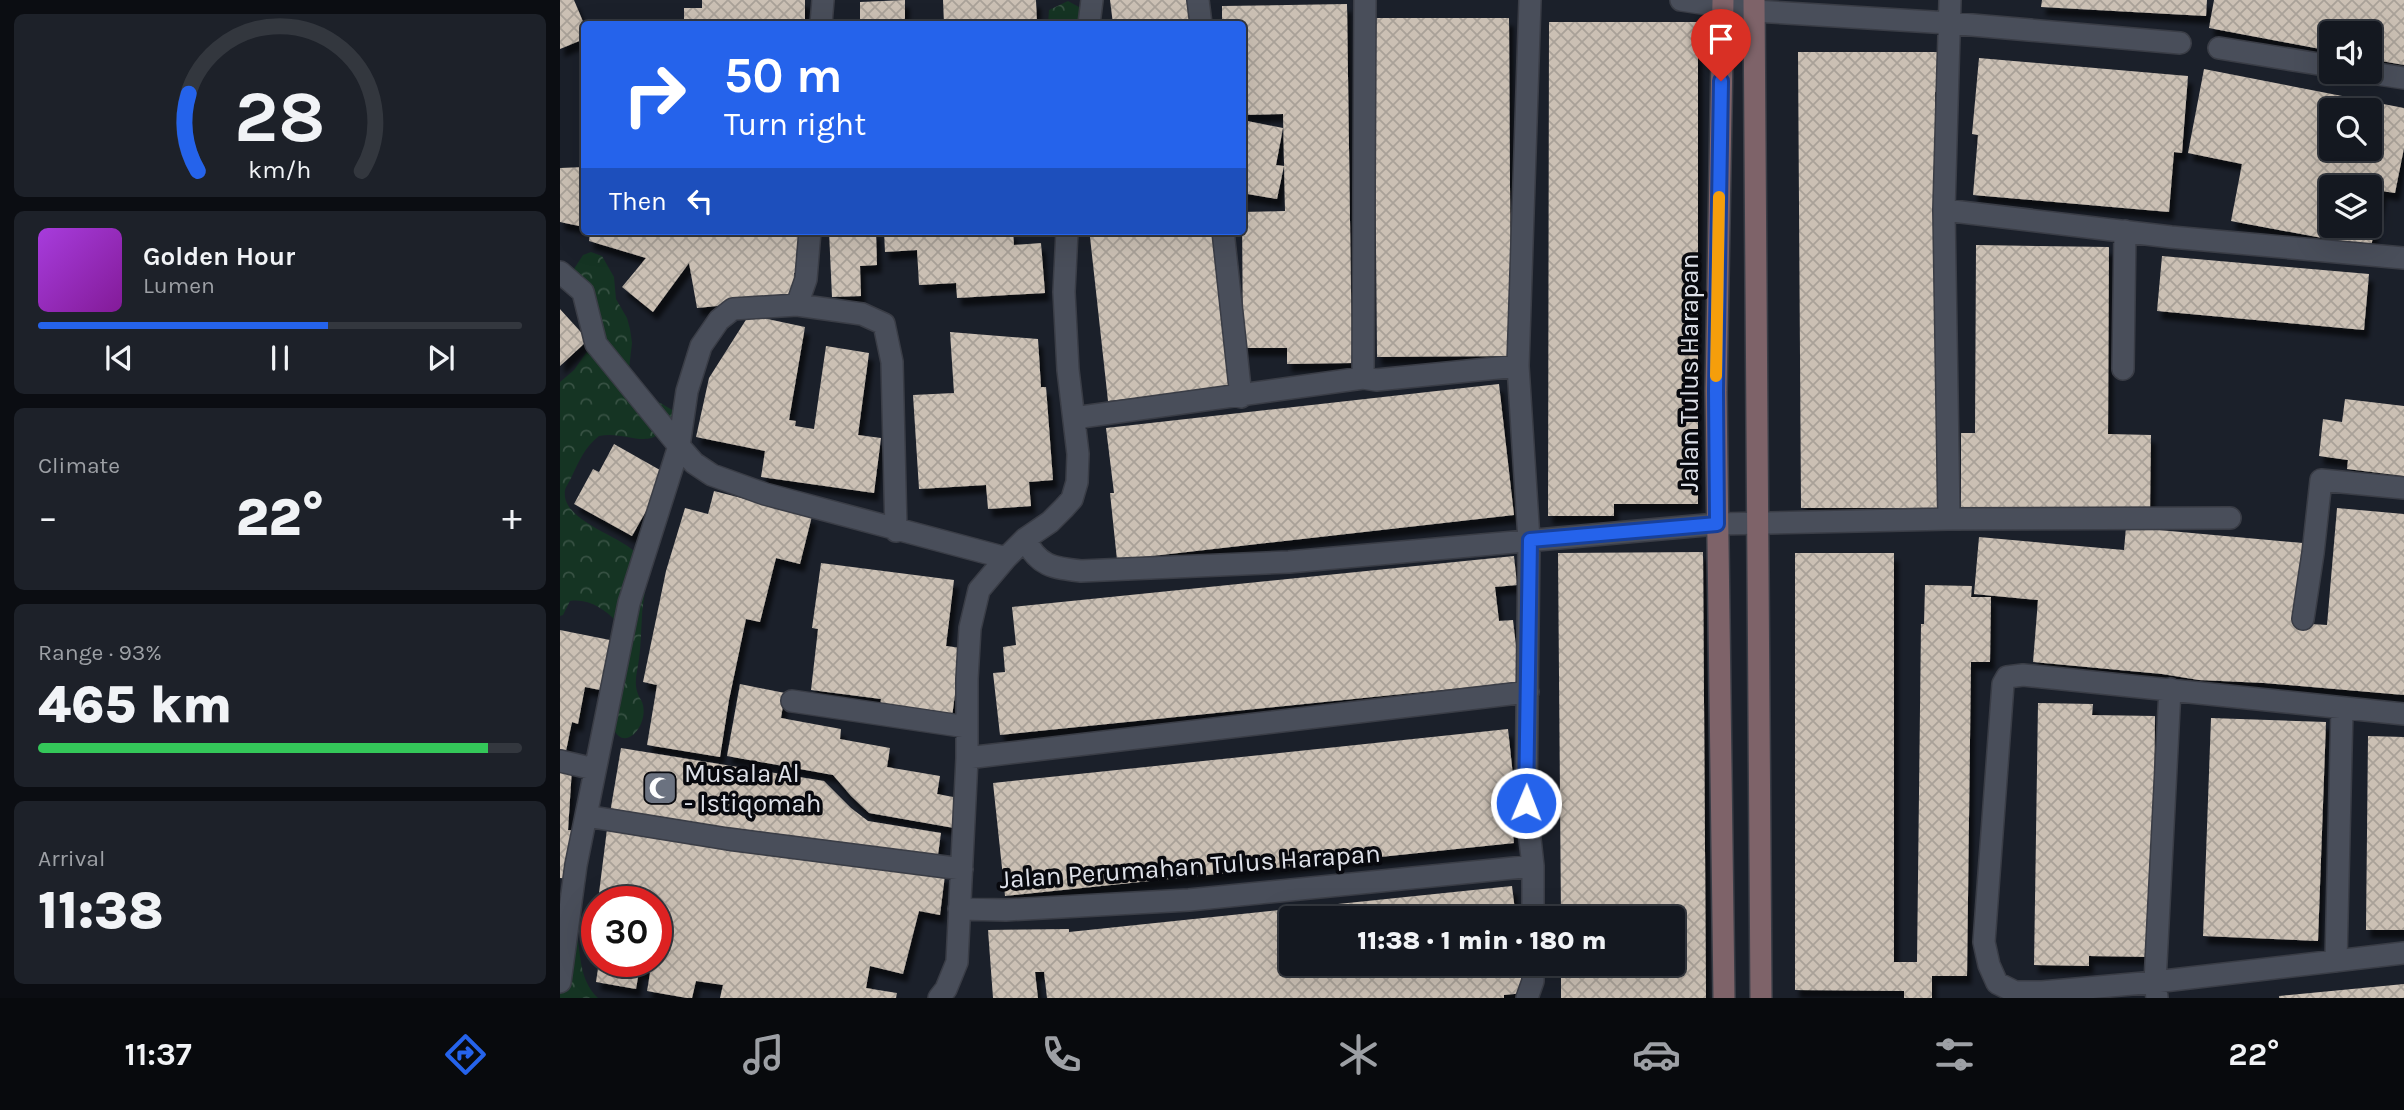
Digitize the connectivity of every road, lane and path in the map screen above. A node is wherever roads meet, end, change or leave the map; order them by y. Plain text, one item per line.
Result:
1 (823, 0) edge
2 (1092, 0) edge
3 (1199, 0) edge
4 (1365, 0) edge
5 (1530, 0) edge
6 (1681, 0) edge
7 (1950, 0) edge
8 (1723, 2) edge
9 (1754, 5) edge
10 (821, 21) edge
11 (1089, 21) edge
12 (1201, 21) edge
13 (1949, 23) junction
14 (2180, 43) dead end
15 (2219, 48) dead end
16 (2319, 64) edge
17 (2382, 75) edge
18 (2404, 78) edge
19 (1944, 210) junction
20 (2125, 231) junction
21 (810, 235) edge
22 (1067, 235) edge
23 (1223, 235) edge
24 (2404, 258) edge
25 (560, 272) edge
26 (797, 305) junction
27 (1518, 366) junction
28 (2123, 369) dead end
29 (1363, 379) junction
30 (1241, 397) junction
31 (1074, 418) junction
32 (679, 446) junction
33 (2404, 488) edge
34 (2230, 518) dead end
35 (1949, 519) junction
36 (1717, 524) junction
37 (1759, 524) junction
38 (896, 531) junction
39 (1025, 539) junction
40 (1530, 540) junction
41 (1006, 558) junction
42 (2303, 619) dead end
43 (2170, 689) junction
44 (1528, 692) junction
45 (792, 701) dead end
46 (2342, 708) junction
47 (2404, 714) edge
48 (967, 727) junction
49 (967, 758) junction
50 (560, 761) edge
51 (594, 769) junction
52 (586, 816) junction
53 (1533, 866) junction
54 (962, 869) junction
55 (1533, 906) edge
56 (958, 909) junction
57 (2404, 953) edge
58 (2336, 961) junction
59 (1533, 976) edge
60 (560, 982) edge
61 (2156, 990) edge
62 (939, 998) edge
63 (1527, 998) edge
64 (1724, 998) edge
65 (1761, 998) edge

1 - 10 street
2 - 11 street
3 - 12 street
4 - 29 street
5 - 27 street
6 - 8 street
7 - 13 street
8 - 9 street
8 - 36 main road, Jalan Tulus Harapan
9 - 13 street
9 - 37 main road
13 - 14 street
13 - 19 street
15 - 16 street
17 - 18 street
19 - 20 street
19 - 35 street
20 - 24 street
20 - 28 street
21 - 26 street
22 - 31 street, Jalan Perumahan Tulus Harapan
23 - 30 street
25 - 32 street
26 - 32 street
26 - 38 street
27 - 29 street
27 - 40 street
29 - 30 street
30 - 31 street
31 - 39 street, Jalan Perumahan Tulus Harapan
32 - 38 street
32 - 51 street
33 - 42 street
34 - 35 street
35 - 37 street
36 - 37 street
36 - 40 street
36 - 64 main road, Jalan Tulus Harapan
37 - 65 main road
38 - 41 street
39 - 40 street
39 - 41 street, Jalan Perumahan Tulus Harapan
40 - 44 street
41 - 48 street, Jalan Perumahan Tulus Harapan
43 - 46 street
43 - 61 street
43 - 61 street
44 - 49 street
44 - 53 street
45 - 48 street
46 - 47 street
46 - 58 street
48 - 49 street, Jalan Perumahan Tulus Harapan
49 - 54 street, Jalan Perumahan Tulus Harapan
50 - 51 street
51 - 52 street
52 - 54 street
52 - 60 street
53 - 55 street
53 - 56 street, Jalan Perumahan Tulus Harapan
54 - 56 street, Jalan Perumahan Tulus Harapan
56 - 62 street
57 - 58 street
58 - 61 street
59 - 63 street

